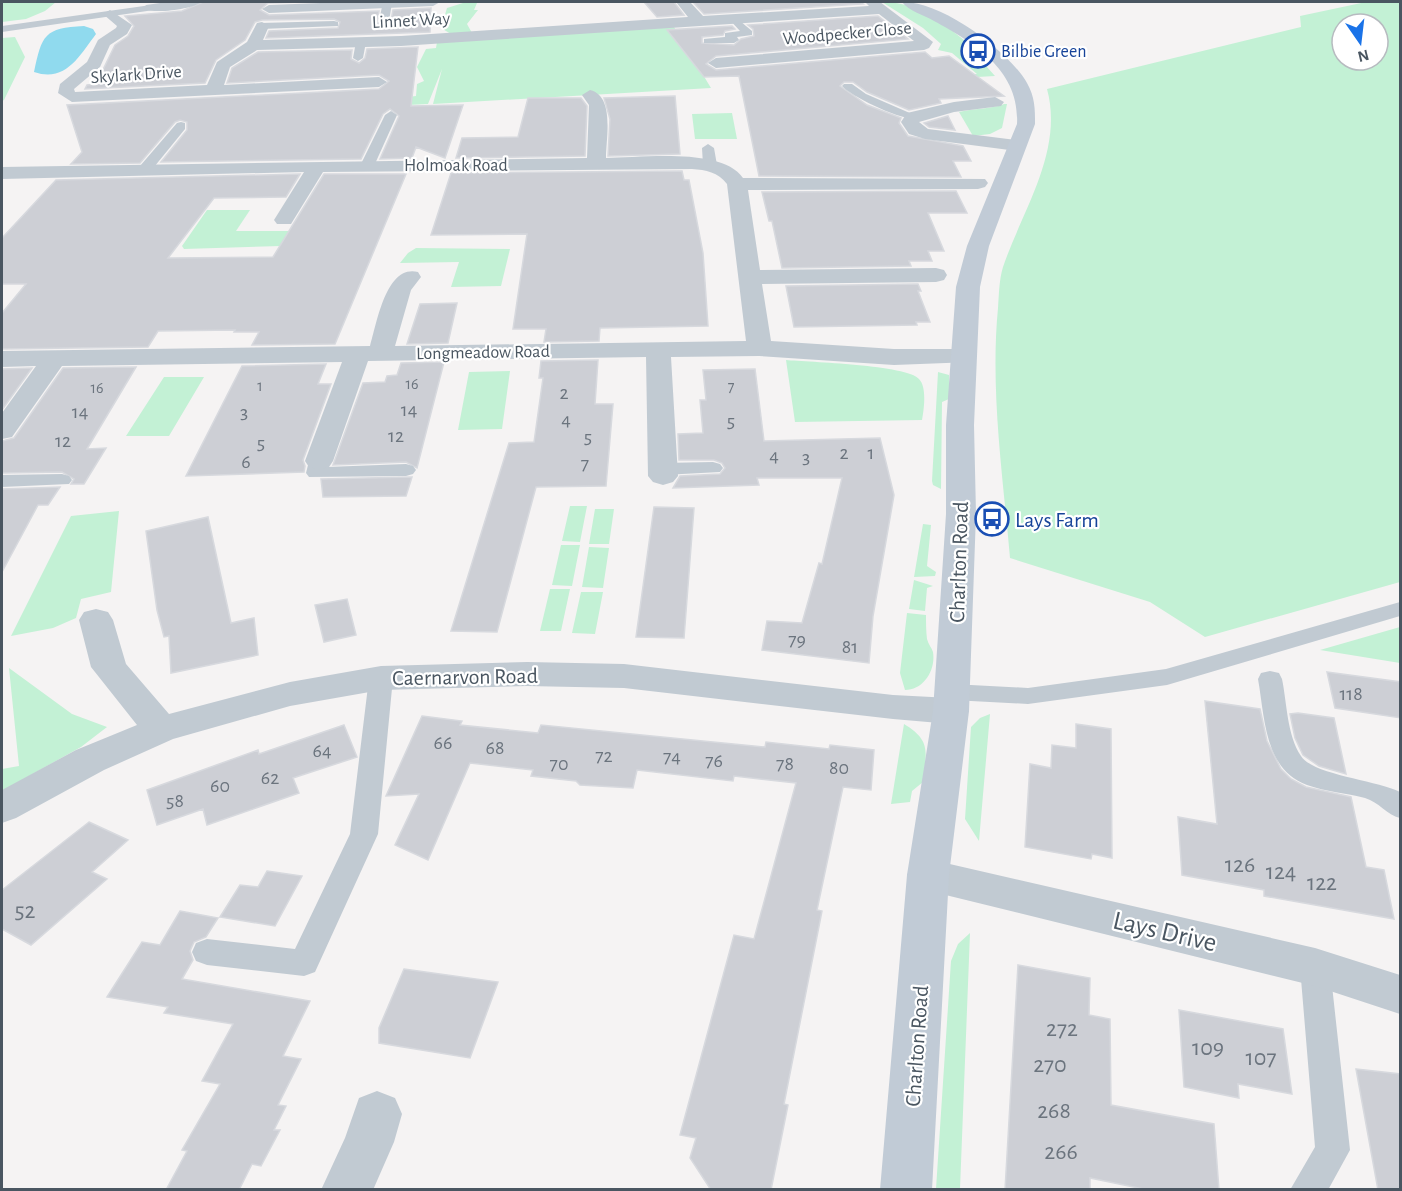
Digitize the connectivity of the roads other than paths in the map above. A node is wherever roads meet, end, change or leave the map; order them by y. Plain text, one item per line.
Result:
1 (195, 2) edge
2 (433, 2) edge
3 (682, 2) edge
4 (909, 2) edge
5 (387, 3) junction
6 (270, 5) edge
7 (877, 6) edge
8 (151, 8) joint
9 (110, 14) junction
10 (734, 19) junction
11 (384, 21) dead end
12 (699, 21) junction
13 (334, 24) dead end
14 (261, 26) junction
15 (2, 29) edge
16 (708, 41) dead end
17 (361, 42) junction
18 (254, 45) junction
19 (357, 58) dead end
20 (716, 63) dead end
21 (379, 82) dead end
22 (848, 86) dead end
23 (214, 89) junction
24 (590, 94) dead end
25 (995, 102) dead end
26 (391, 115) dead end
27 (913, 117) junction
28 (181, 126) dead end
29 (1017, 146) junction
30 (596, 164) junction
31 (317, 166) junction
32 (367, 166) junction
33 (145, 169) junction
34 (2, 173) edge
35 (978, 183) dead end
36 (737, 184) junction
37 (284, 220) dead end
38 (936, 275) dead end
39 (410, 277) dead end
40 (748, 277) junction
41 (759, 348) junction
42 (658, 350) junction
43 (369, 354) junction
44 (963, 357) junction
45 (56, 358) junction
46 (2, 359) edge
47 (2, 431) edge
48 (319, 461) joint
49 (713, 468) dead end
50 (406, 470) dead end
51 (663, 473) joint
52 (62, 480) dead end
53 (2, 482) edge
54 (1401, 609) edge
55 (96, 620) dead end
56 (381, 678) junction
57 (1270, 679) dead end
58 (952, 702) junction
59 (161, 729) junction
60 (1399, 804) edge
61 (2, 808) edge
62 (928, 875) junction
63 (207, 952) dead end
64 (1315, 967) junction
65 (1401, 994) edge
66 (377, 1114) dead end
67 (347, 1190) edge
68 (906, 1190) edge
69 (1308, 1190) edge

1 - 8 street
2 - 5 street
3 - 12 street
4 - 29 street, Charlton Road
5 - 6 street
5 - 11 lane
6 - 14 street
7 - 10 street, Woodpecker Close
7 - 20 street, Woodpecker Close
8 - 9 lane
9 - 15 lane
9 - 23 street, Skylark Drive
10 - 12 street, Woodpecker Close
10 - 16 lane
12 - 17 street, Linnet Way
13 - 14 lane
14 - 18 street
17 - 18 street, Linnet Way
17 - 19 lane
18 - 23 street, Skylark Drive
21 - 23 street, Skylark Drive
22 - 27 lane
24 - 30 street
25 - 27 street
26 - 32 lane
27 - 29 street
28 - 33 lane
29 - 44 street, Charlton Road
30 - 32 street, Holmoak Road
30 - 36 street, Holmoak Road
31 - 32 street, Holmoak Road
31 - 33 street, Holmoak Road
31 - 37 street
33 - 34 street, Holmoak Road
35 - 36 street
36 - 40 street
38 - 40 street
39 - 43 street
40 - 41 street
41 - 42 street, Longmeadow Road
41 - 44 street, Longmeadow Road
42 - 43 street, Longmeadow Road
42 - 51 street
43 - 45 street, Longmeadow Road
43 - 48 street
44 - 58 street, Charlton Road
45 - 46 street, Longmeadow Road
45 - 47 street
48 - 50 lane
49 - 51 lane
52 - 53 lane
54 - 58 lane
55 - 59 street
56 - 58 street, Caernarvon Road
56 - 59 street, Caernarvon Road
56 - 63 lane
57 - 60 lane
58 - 62 street, Charlton Road
59 - 61 street, Caernarvon Road
62 - 64 street, Lays Drive
62 - 68 street, Charlton Road
64 - 65 street, Lays Drive
64 - 69 lane
66 - 67 street

